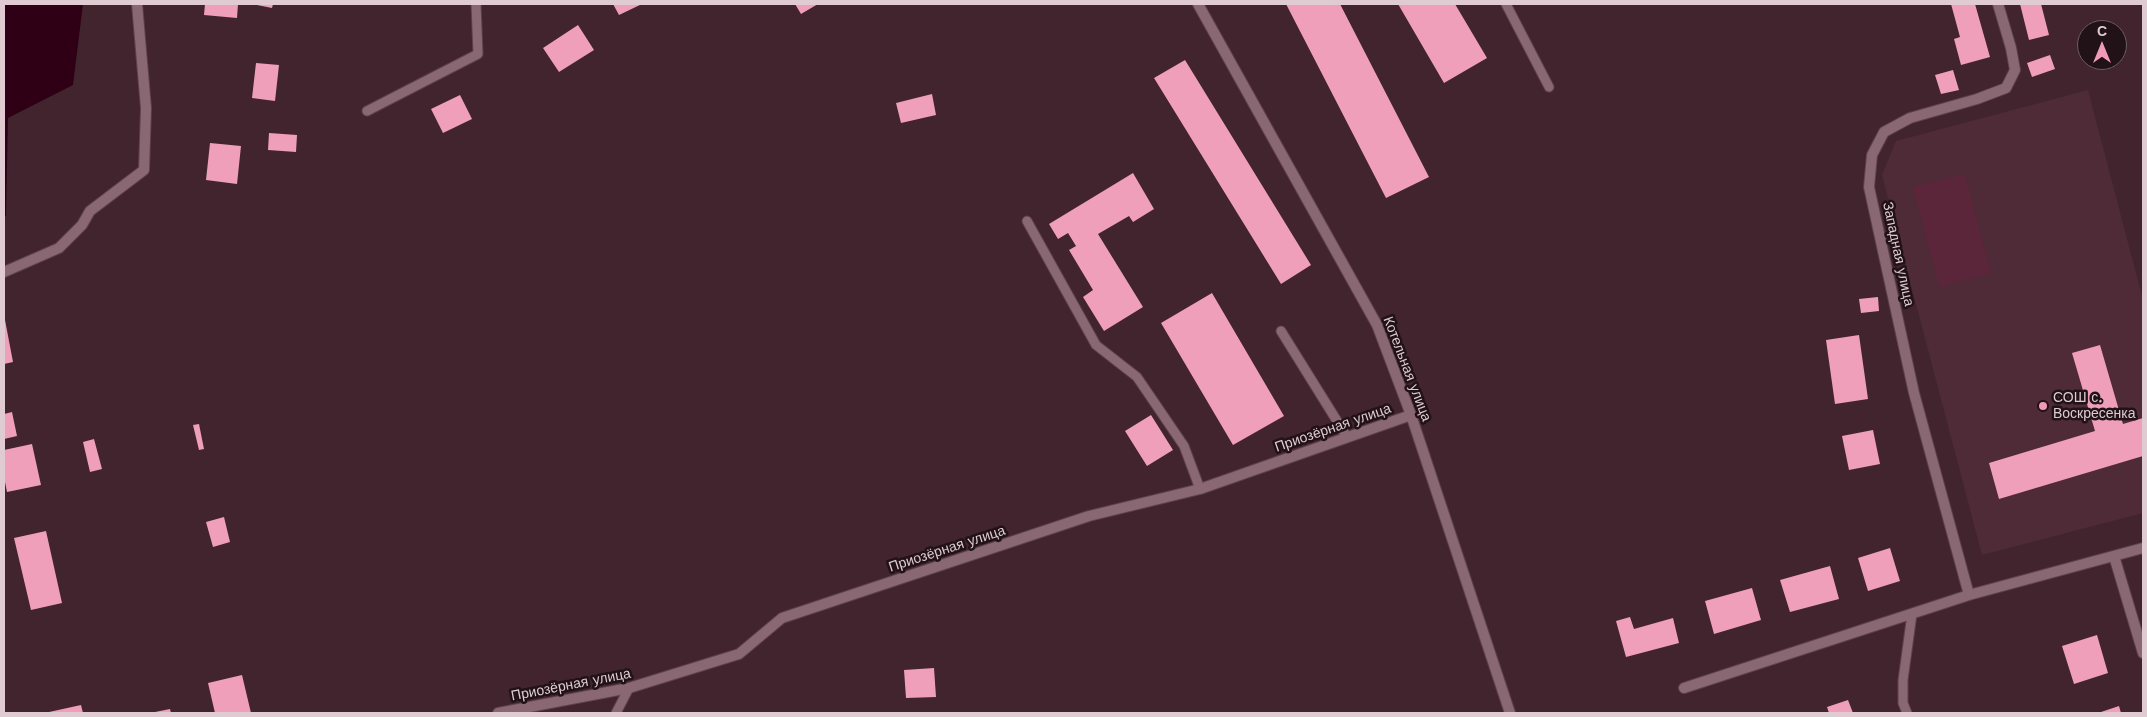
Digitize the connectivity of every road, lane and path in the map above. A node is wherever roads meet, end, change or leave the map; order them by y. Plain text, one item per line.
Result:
1 (136, 4) edge
2 (476, 4) edge
3 (1198, 4) edge
4 (1506, 4) edge
5 (1998, 4) edge
6 (1549, 87) dead end
7 (367, 111) dead end
8 (1027, 222) dead end
9 (4, 272) edge
10 (1281, 332) dead end
11 (1411, 416) junction
12 (1347, 437) junction
13 (1200, 489) junction
14 (2143, 548) edge
15 (2114, 556) junction
16 (1969, 595) junction
17 (1912, 614) junction
18 (2143, 653) edge
19 (629, 688) junction
20 (1684, 688) dead end
21 (498, 713) edge
22 (616, 713) edge
23 (1510, 713) edge
24 (1906, 713) edge

1 - 9 street
2 - 7 lane
3 - 11 street, Котельная улица
4 - 6 lane
5 - 16 street, Западная улица
8 - 13 lane
10 - 12 lane
11 - 12 street, Приозёрная улица
11 - 23 street, Котельная улица
12 - 13 street, Приозёрная улица
13 - 19 street, Приозёрная улица
14 - 15 street
15 - 16 street
15 - 18 street
16 - 17 street
17 - 20 street
17 - 24 lane
19 - 21 street, Приозёрная улица
19 - 22 lane

